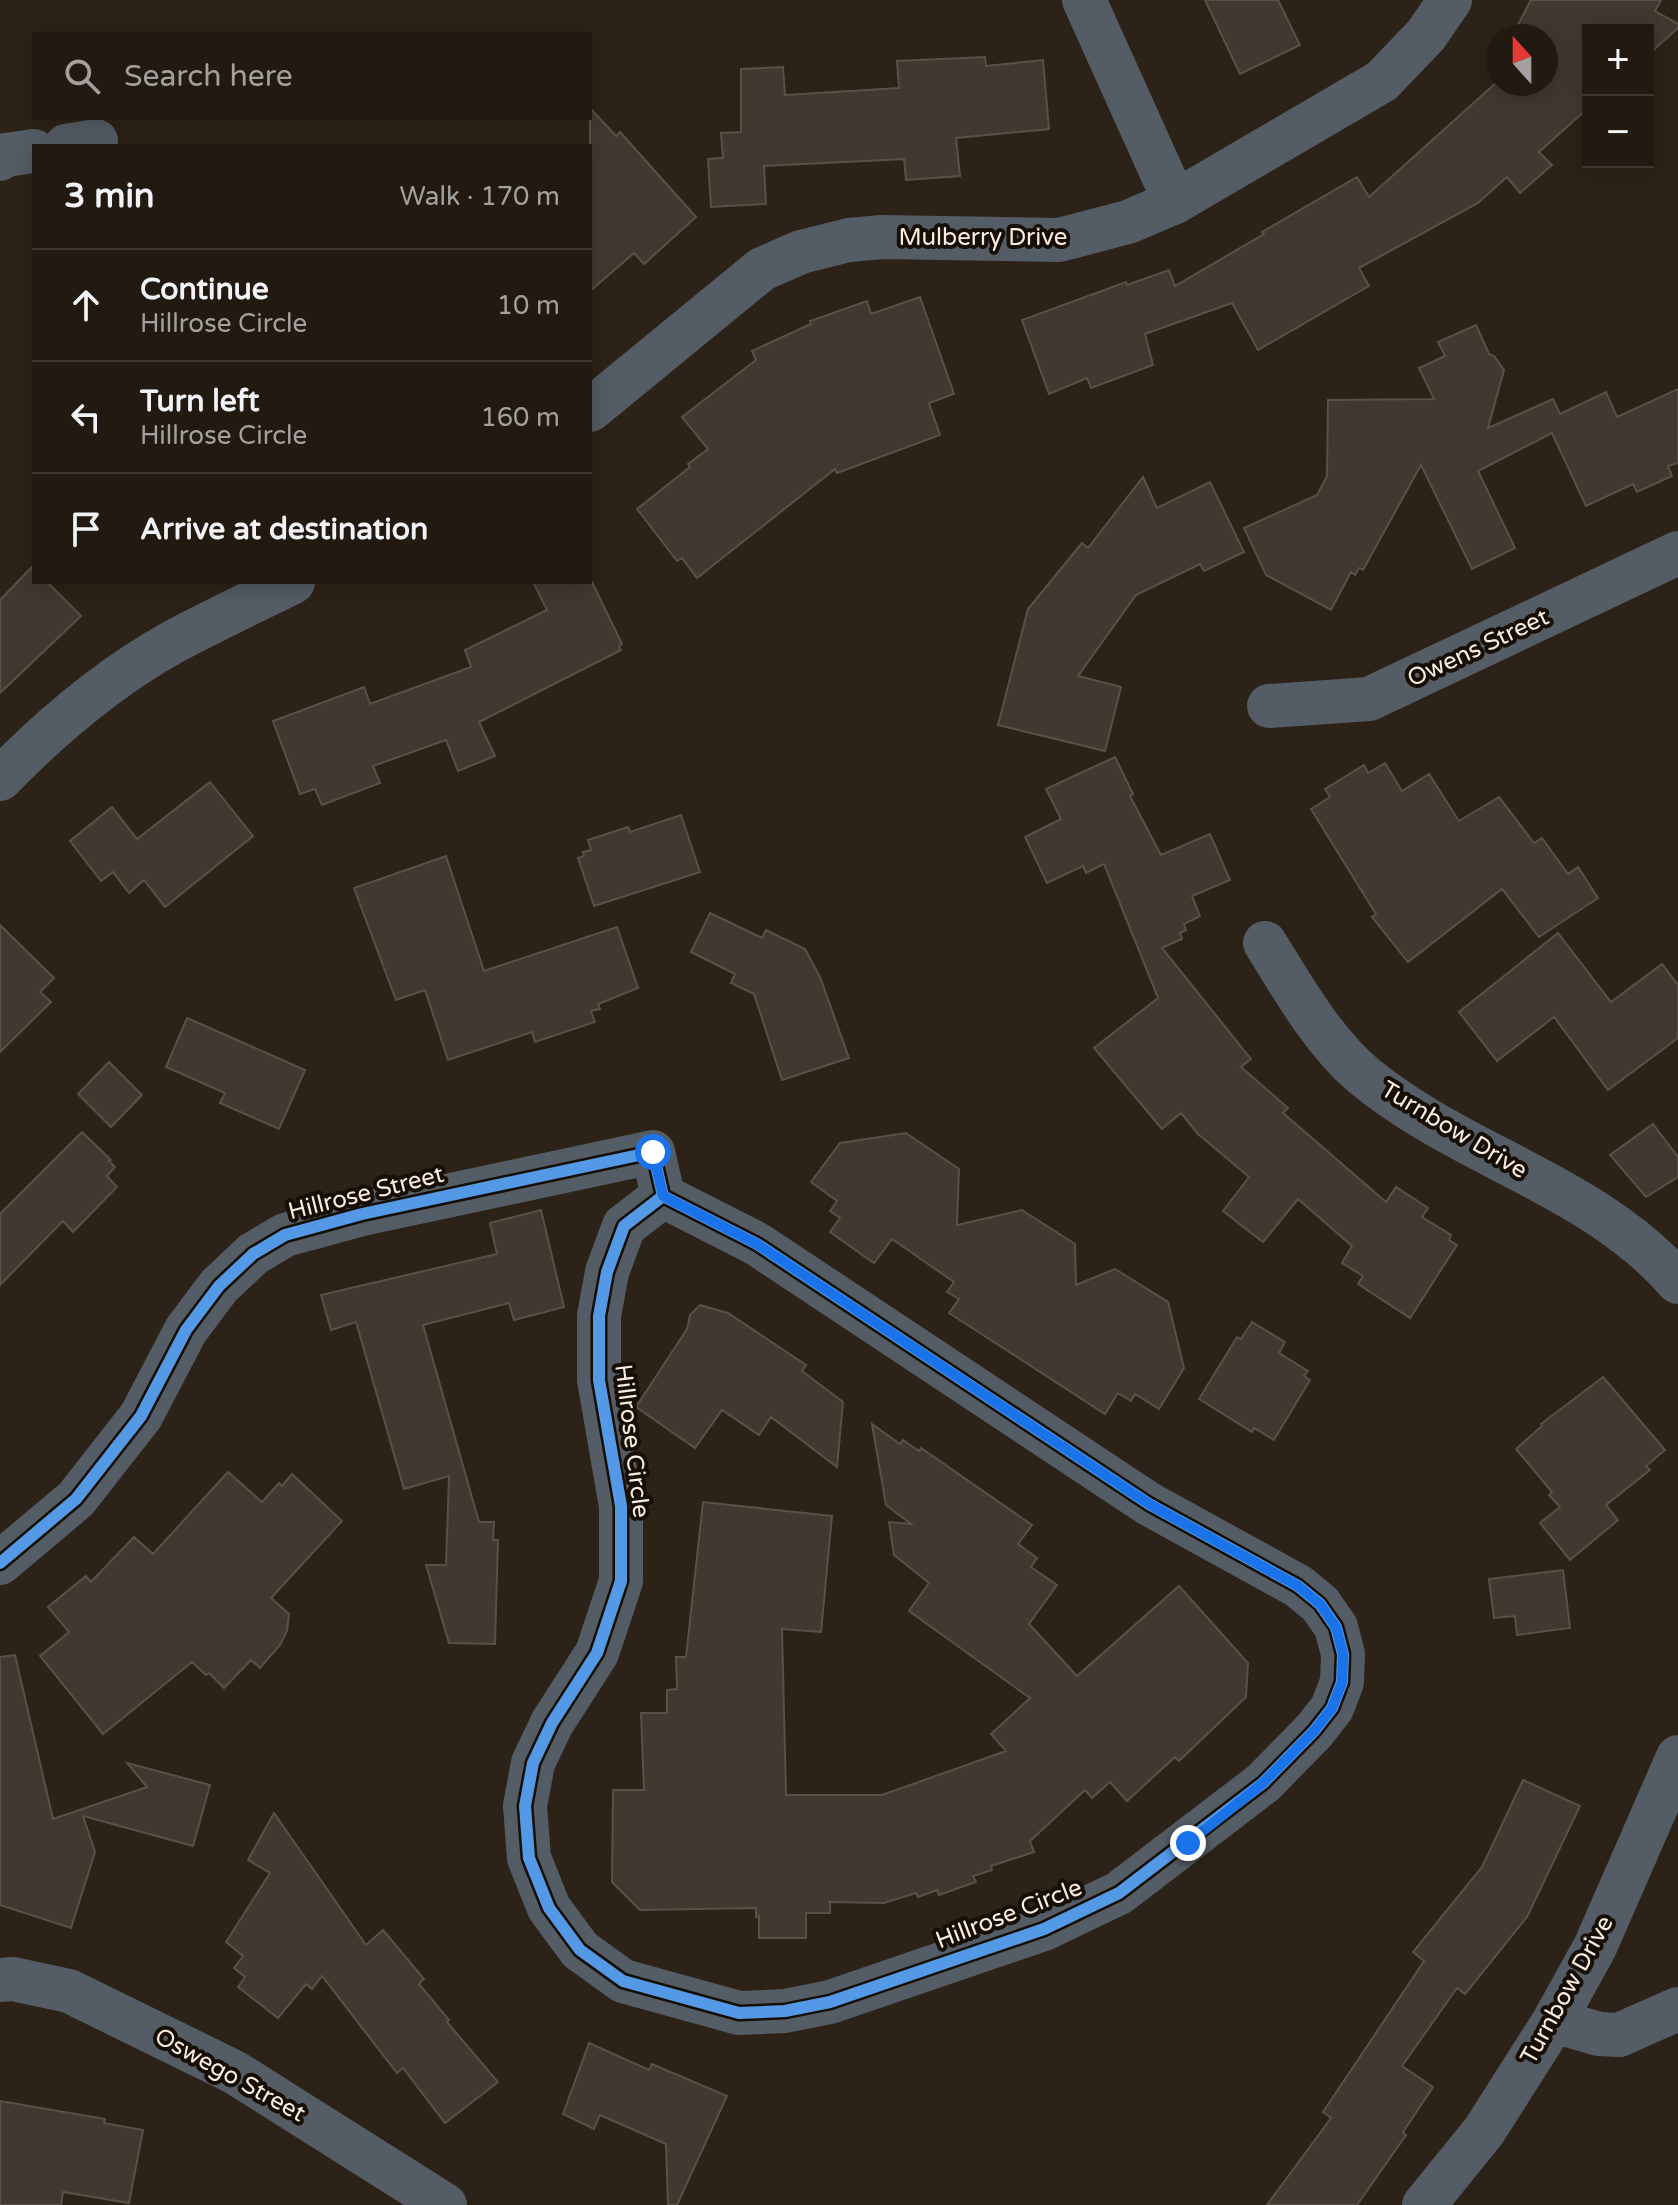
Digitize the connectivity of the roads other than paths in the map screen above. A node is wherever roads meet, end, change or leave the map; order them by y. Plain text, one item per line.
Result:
1 (1084, 0) edge
2 (1450, 0) edge
3 (32, 151) edge
4 (0, 159) edge
5 (1175, 202) junction
6 (592, 408) edge
7 (1678, 553) edge
8 (289, 584) edge
9 (1269, 706) dead end
10 (0, 779) edge
11 (1265, 943) dead end
12 (663, 1196) junction
13 (1678, 1282) edge
14 (0, 1563) edge
15 (1678, 1757) edge
16 (0, 1980) edge
17 (1678, 2009) edge
18 (1554, 2021) junction
19 (445, 2205) edge
20 (1424, 2205) edge

1 - 5 street
2 - 5 street, Mulberry Drive
3 - 4 street
5 - 6 street, Mulberry Drive
7 - 9 street, Owens Street
8 - 10 street
11 - 13 street, Turnbow Drive
12 - 12 street, Hillrose Circle
12 - 14 street, Hillrose Street
15 - 18 street, Turnbow Drive
16 - 19 street, Oswego Street
17 - 18 street
18 - 20 street, Turnbow Drive

